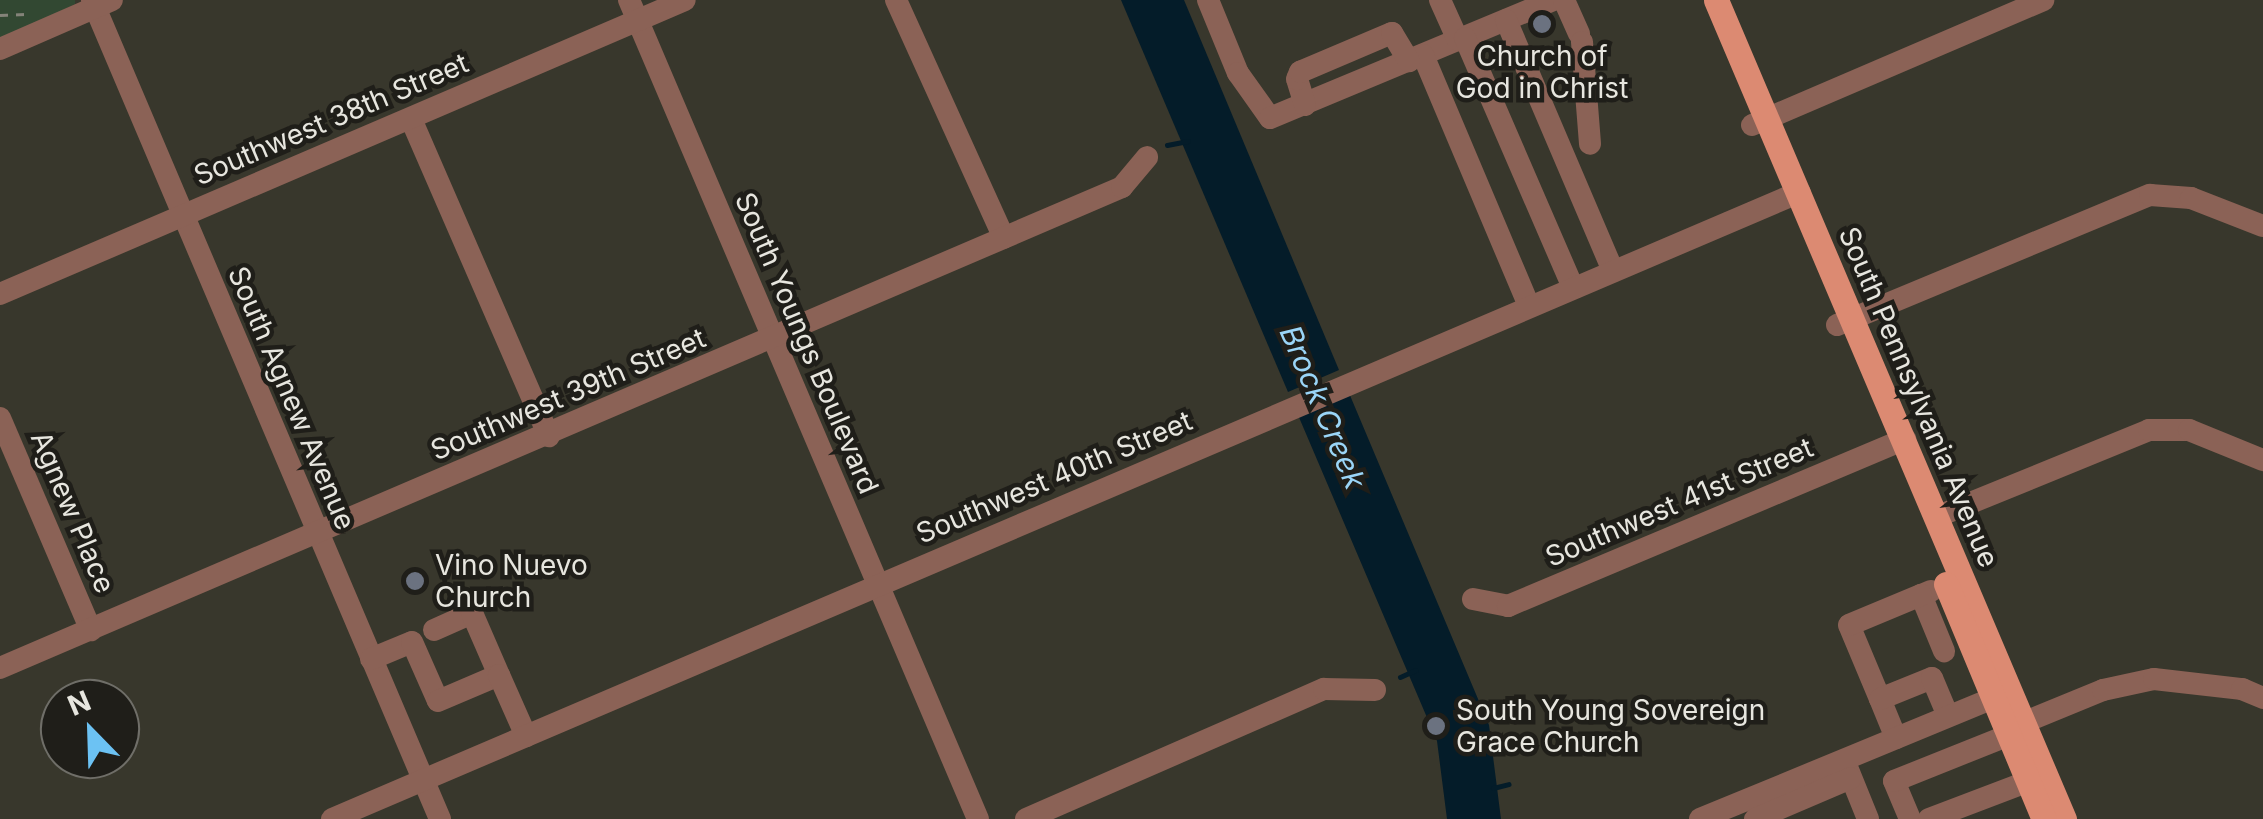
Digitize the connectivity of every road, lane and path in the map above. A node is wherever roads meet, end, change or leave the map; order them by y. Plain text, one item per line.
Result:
1 (685, 0) edge
2 (896, 0) edge
3 (1208, 0) edge
4 (1440, 0) edge
5 (1554, 0) edge
6 (1564, 0) edge
7 (1698, 0) edge
8 (1716, 0) edge
9 (2044, 0) edge
10 (100, 2) edge
11 (632, 10) edge
12 (31, 14) dead end
13 (0, 15) edge
14 (1506, 20) junction
15 (1461, 39) junction
16 (0, 49) edge
17 (1346, 52) junction
18 (1416, 58) junction
19 (1358, 82) junction
20 (1305, 105) junction
21 (411, 119) junction
22 (1760, 122) junction
23 (1563, 154) junction
24 (1146, 157) dead end
25 (1792, 195) junction
26 (182, 216) junction
27 (2263, 226) edge
28 (1004, 238) junction
29 (1613, 271) junction
30 (1573, 288) junction
31 (0, 294) edge
32 (1530, 306) junction
33 (1845, 321) junction
34 (771, 340) junction
35 (0, 418) edge
36 (549, 436) junction
37 (1897, 443) junction
38 (2263, 460) edge
39 (1936, 518) junction
40 (316, 531) junction
41 (879, 584) junction
42 (1946, 584) junction
43 (1921, 595) junction
44 (1474, 598) dead end
45 (91, 630) junction
46 (423, 636) junction
47 (1969, 640) junction
48 (1944, 651) junction
49 (371, 658) junction
50 (0, 668) edge
51 (499, 675) junction
52 (1932, 678) junction
53 (1374, 690) dead end
54 (1994, 698) junction
55 (2263, 698) edge
56 (1880, 700) junction
57 (1948, 716) junction
58 (2017, 728) junction
59 (526, 736) junction
60 (1887, 741) junction
61 (1847, 769) junction
62 (423, 780) junction
63 (2029, 780) junction
64 (1894, 781) junction
65 (332, 819) edge
66 (440, 819) edge
67 (978, 819) edge
68 (1026, 819) edge
69 (1700, 819) edge
70 (1755, 819) edge
71 (1868, 819) edge
72 (1910, 819) edge
73 (1929, 819) edge
74 (2044, 819) edge
75 (2064, 819) edge

1 - 11 street, Southwest 38th Street
2 - 28 street
3 - 20 street
4 - 15 street
5 - 14 street
6 - 23 street
7 - 22 main road, South Pennsylvania Avenue
8 - 22 main road, South Pennsylvania Avenue
9 - 22 street
10 - 16 street
10 - 26 street, South Agnew Avenue
11 - 21 street, Southwest 38th Street
11 - 34 street, South Youngs Boulevard
12 - 13 path
14 - 15 street
14 - 23 street
15 - 18 street
15 - 30 street
17 - 18 street
17 - 19 street
17 - 20 street
18 - 19 street
18 - 32 street
19 - 20 street
21 - 26 street, Southwest 38th Street
21 - 36 street
22 - 25 main road, South Pennsylvania Avenue
23 - 29 street
24 - 28 street, Southwest 39th Street
25 - 29 street, Southwest 40th Street
25 - 33 main road, South Pennsylvania Avenue
26 - 31 street, Southwest 38th Street
26 - 40 street, South Agnew Avenue
27 - 33 street
28 - 34 street, Southwest 39th Street
29 - 30 street, Southwest 40th Street
30 - 32 street, Southwest 40th Street
32 - 41 street, Southwest 40th Street
33 - 37 main road, South Pennsylvania Avenue
34 - 36 street, Southwest 39th Street
34 - 41 street, South Youngs Boulevard
35 - 45 street, Agnew Place
36 - 40 street, Southwest 39th Street
37 - 39 main road, South Pennsylvania Avenue
37 - 42 main road, South Pennsylvania Avenue
37 - 44 street, Southwest 41st Street
38 - 39 street
39 - 58 main road, South Pennsylvania Avenue
40 - 45 street, Southwest 39th Street
40 - 49 street, South Agnew Avenue
41 - 59 street, Southwest 40th Street
41 - 67 street, South Youngs Boulevard
42 - 43 street
42 - 47 main road, South Pennsylvania Avenue
43 - 48 street
43 - 56 street
45 - 50 street, Southwest 39th Street
46 - 49 street
46 - 51 street
46 - 51 street
47 - 48 street
47 - 54 main road, South Pennsylvania Avenue
48 - 52 street
49 - 62 street, South Agnew Avenue
51 - 59 street
52 - 56 street
52 - 57 street
53 - 68 street
54 - 57 street
54 - 58 main road, South Pennsylvania Avenue
55 - 58 street
56 - 60 street
57 - 60 street
58 - 63 main road, South Pennsylvania Avenue
58 - 64 street
58 - 75 main road, South Pennsylvania Avenue
59 - 62 street, Southwest 40th Street
60 - 61 street
60 - 64 street
61 - 69 street
61 - 70 street
61 - 71 street
62 - 65 street, Southwest 40th Street
62 - 66 street, South Agnew Avenue
63 - 73 street
63 - 74 main road, South Pennsylvania Avenue
64 - 72 street

